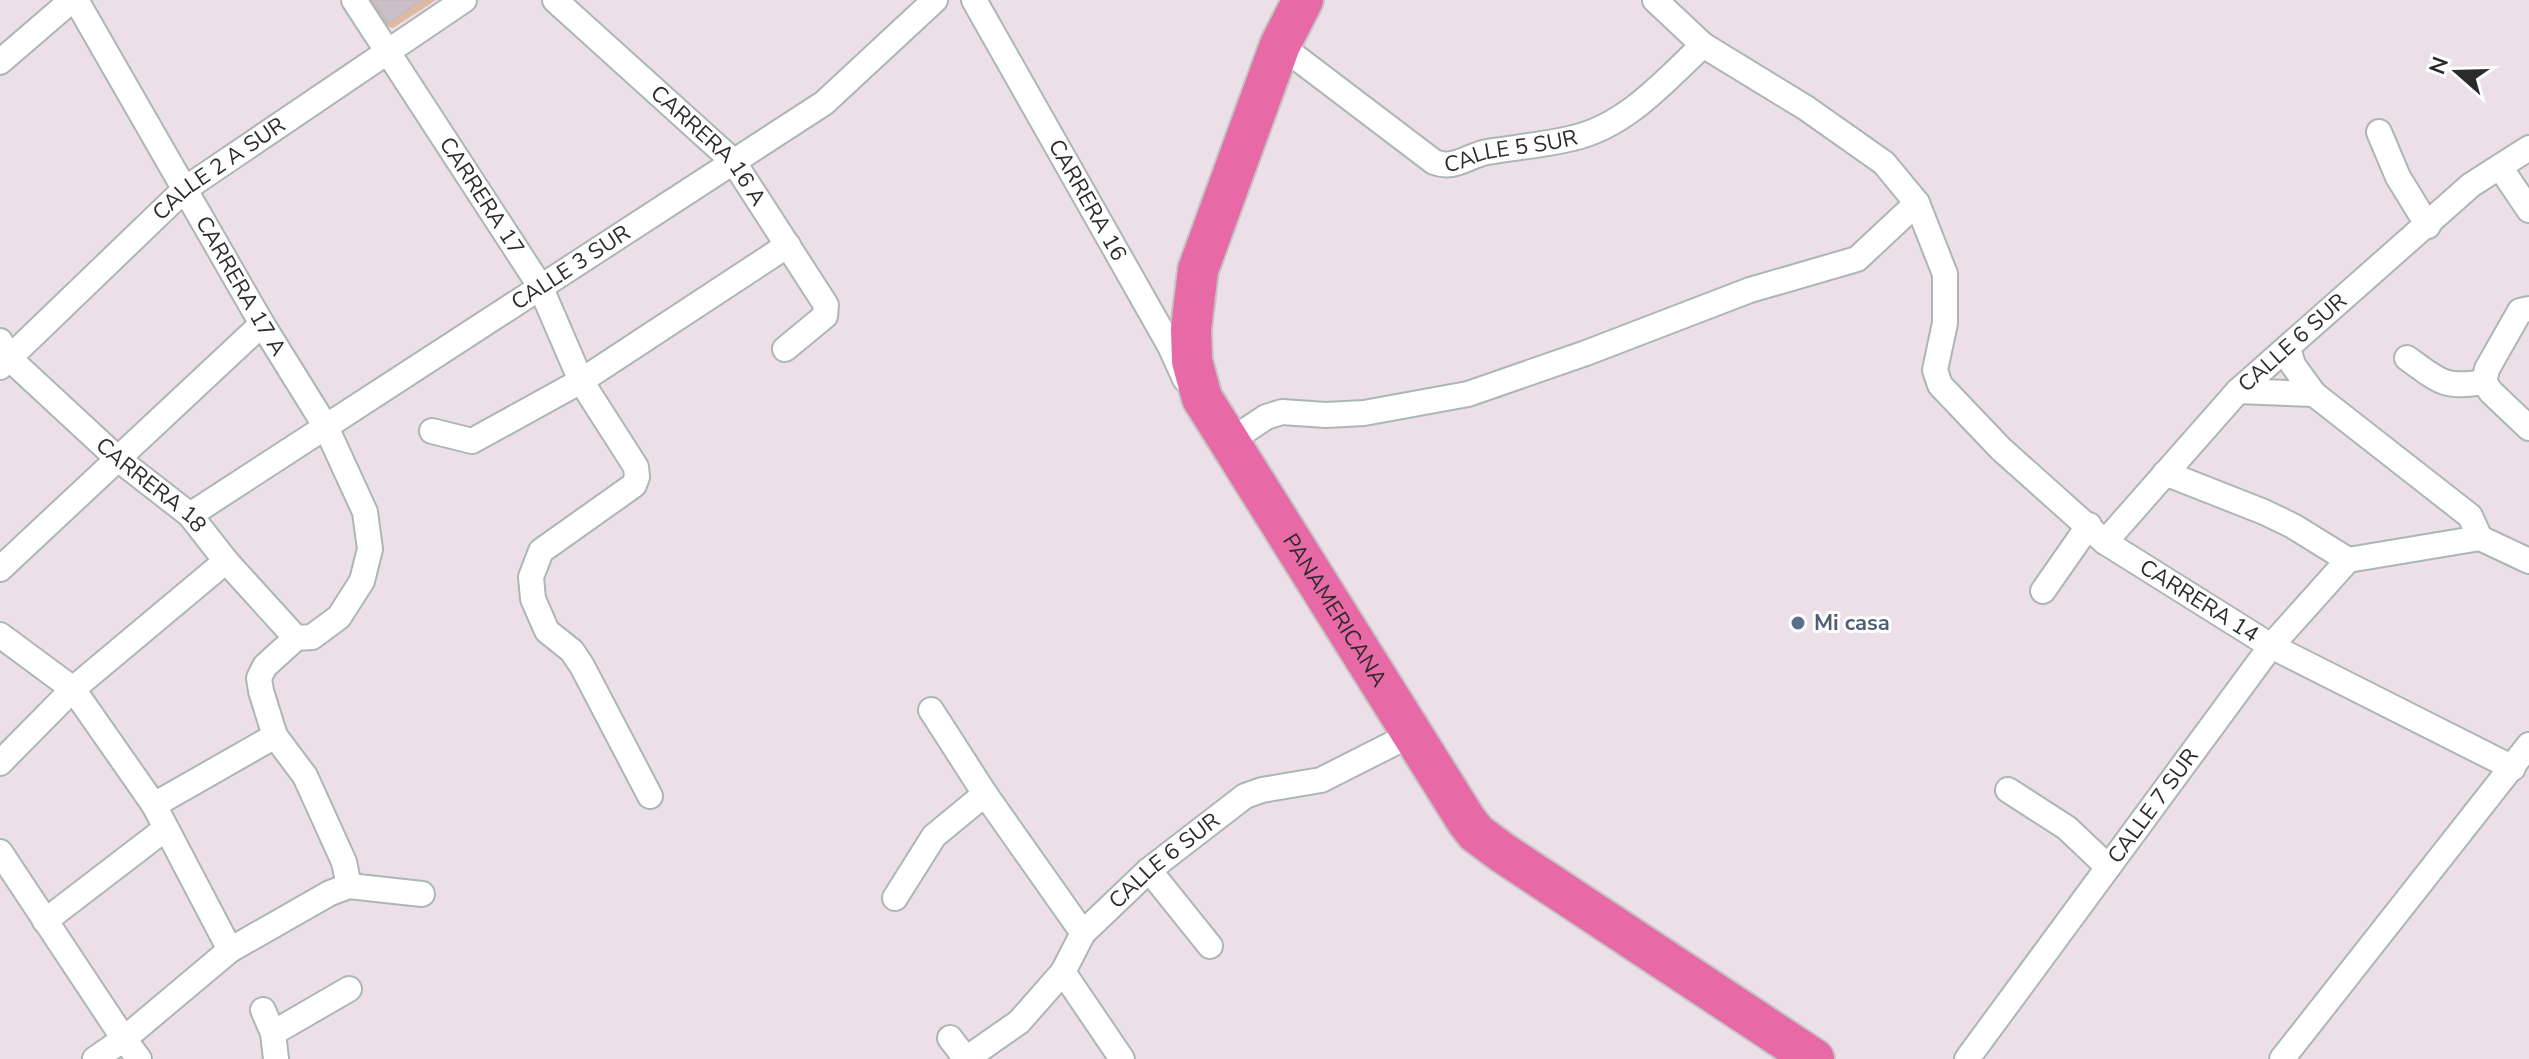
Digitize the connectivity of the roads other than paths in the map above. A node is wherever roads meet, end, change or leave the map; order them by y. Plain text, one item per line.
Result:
1 (74, 0) edge
2 (354, 0) edge
3 (464, 0) edge
4 (555, 0) edge
5 (935, 0) edge
6 (974, 0) edge
7 (1303, 0) edge
8 (1655, 0) edge
9 (1280, 45) junction
10 (1703, 45) junction
11 (389, 52) junction
12 (0, 62) edge
13 (2379, 132) dead end
14 (2529, 148) edge
15 (733, 161) junction
16 (2500, 167) junction
17 (185, 189) junction
18 (1917, 203) junction
19 (2529, 210) edge
20 (2428, 226) junction
21 (788, 245) junction
22 (540, 286) junction
23 (2529, 309) edge
24 (262, 324) junction
25 (2288, 348) junction
26 (785, 349) dead end
27 (3, 355) edge
28 (2407, 358) dead end
29 (581, 381) junction
30 (2484, 382) junction
31 (2238, 391) junction
32 (2314, 394) junction
33 (1202, 398) junction
34 (326, 427) junction
35 (2529, 428) edge
36 (432, 431) dead end
37 (1230, 441) junction
38 (118, 459) junction
39 (2165, 473) junction
40 (190, 515) junction
41 (2097, 534) junction
42 (2480, 538) junction
43 (2348, 560) junction
44 (226, 561) junction
45 (2529, 561) edge
46 (0, 569) edge
47 (2043, 591) dead end
48 (0, 635) edge
49 (296, 638) junction
50 (2271, 646) junction
51 (73, 689) junction
52 (931, 710) dead end
53 (1412, 734) junction
54 (275, 736) junction
55 (2529, 745) edge
56 (0, 763) edge
57 (2513, 768) junction
58 (2008, 790) dead end
59 (985, 794) junction
60 (650, 796) dead end
61 (154, 805) junction
62 (165, 829) junction
63 (0, 852) edge
64 (2108, 867) junction
65 (1149, 870) junction
66 (349, 886) junction
67 (422, 894) dead end
68 (895, 898) dead end
69 (45, 921) junction
70 (1083, 933) junction
71 (1210, 946) dead end
72 (230, 950) junction
73 (1063, 972) junction
74 (349, 989) dead end
75 (263, 1010) dead end
76 (273, 1033) junction
77 (950, 1038) dead end
78 (124, 1039) junction
79 (1802, 1056) edge
80 (95, 1059) edge
81 (139, 1059) edge
82 (276, 1059) edge
83 (966, 1059) edge
84 (1122, 1059) edge
85 (1967, 1059) edge
86 (2282, 1059) edge

1 - 12 street
1 - 17 street, CARRERA 17 A
2 - 11 street, CARRERA 17
3 - 11 street, CALLE 2 A SUR
4 - 15 street, CARRERA 16 A
5 - 15 street, CALLE 3 SUR
6 - 33 street, CARRERA 16
7 - 9 main road, PANAMERICANA
8 - 10 street
9 - 10 street, CALLE 5 SUR
9 - 33 main road, PANAMERICANA
10 - 18 street
11 - 17 street, CALLE 2 A SUR
11 - 22 street, CARRERA 17
13 - 20 street
14 - 16 street, CALLE 6 SUR
15 - 21 street, CARRERA 16 A
15 - 22 street, CALLE 3 SUR
16 - 19 street
16 - 20 street, CALLE 6 SUR
17 - 24 street, CARRERA 17 A
17 - 27 street, CALLE 2 A SUR
18 - 37 street
18 - 41 street, CARRERA 14
20 - 25 street, CALLE 6 SUR
21 - 26 street, CARRERA 16 A
21 - 29 street
22 - 29 street, CARRERA 17
22 - 34 street, CALLE 3 SUR
23 - 30 street
24 - 34 street, CARRERA 17 A
24 - 38 street
25 - 31 street, CALLE 6 SUR
25 - 32 street
27 - 38 street, CARRERA 18
28 - 30 street
29 - 36 street
29 - 60 street, CARRERA 17
30 - 35 street
31 - 32 street
31 - 39 street, CALLE 6 SUR
32 - 42 street
33 - 37 main road, PANAMERICANA
34 - 40 street, CALLE 3 SUR
34 - 49 street, CARRERA 17 A
37 - 53 main road, PANAMERICANA
38 - 40 street, CARRERA 18
38 - 46 street
39 - 41 street, CALLE 6 SUR
39 - 43 street
40 - 44 street, CARRERA 18
41 - 47 street, CALLE 6 SUR
41 - 50 street, CARRERA 14
42 - 43 street
42 - 45 street
43 - 50 street, CALLE 7 SUR
44 - 49 street, CARRERA 18
44 - 51 street
48 - 51 street
49 - 54 street
50 - 57 street, CARRERA 14
50 - 64 street, CALLE 7 SUR
51 - 56 street
51 - 61 street
52 - 59 street
53 - 65 street, CALLE 6 SUR
53 - 79 main road, PANAMERICANA
54 - 61 street
54 - 66 street
55 - 57 street
57 - 86 street
58 - 64 street
59 - 68 street
59 - 70 street
61 - 62 street
62 - 69 street
62 - 72 street
63 - 69 street
64 - 85 street, CALLE 7 SUR
65 - 70 street, CALLE 6 SUR
65 - 71 street
66 - 67 street
66 - 72 street
69 - 78 street
70 - 73 street, CALLE 6 SUR
72 - 78 street
73 - 83 street, CALLE 6 SUR
73 - 84 street
74 - 76 street
75 - 76 street
76 - 82 street
77 - 83 street
78 - 80 street
78 - 81 street

